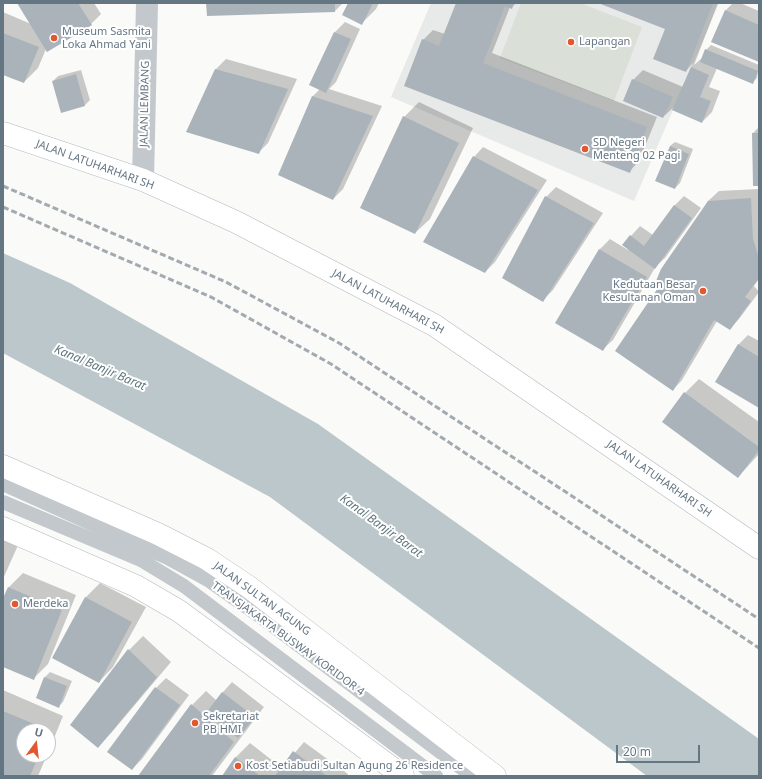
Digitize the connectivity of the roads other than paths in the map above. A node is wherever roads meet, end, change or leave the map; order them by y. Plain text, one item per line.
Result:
1 (147, 3) edge
2 (3, 133) edge
3 (143, 180) junction
4 (3, 466) edge
5 (3, 484) edge
6 (3, 502) edge
7 (3, 528) edge
8 (759, 548) edge
9 (403, 776) edge
10 (436, 776) edge
11 (472, 776) edge
12 (495, 776) edge

1 - 3 street, JALAN LEMBANG
2 - 3 main road, JALAN LATUHARHARI SH
3 - 8 main road, JALAN LATUHARHARI SH
4 - 12 main road, JALAN SULTAN AGUNG
5 - 11 lane, TRANSJAKARTA BUSWAY KORIDOR 4
6 - 10 lane, TRANSJAKARTA BUSWAY KORIDOR 4
7 - 9 main road

